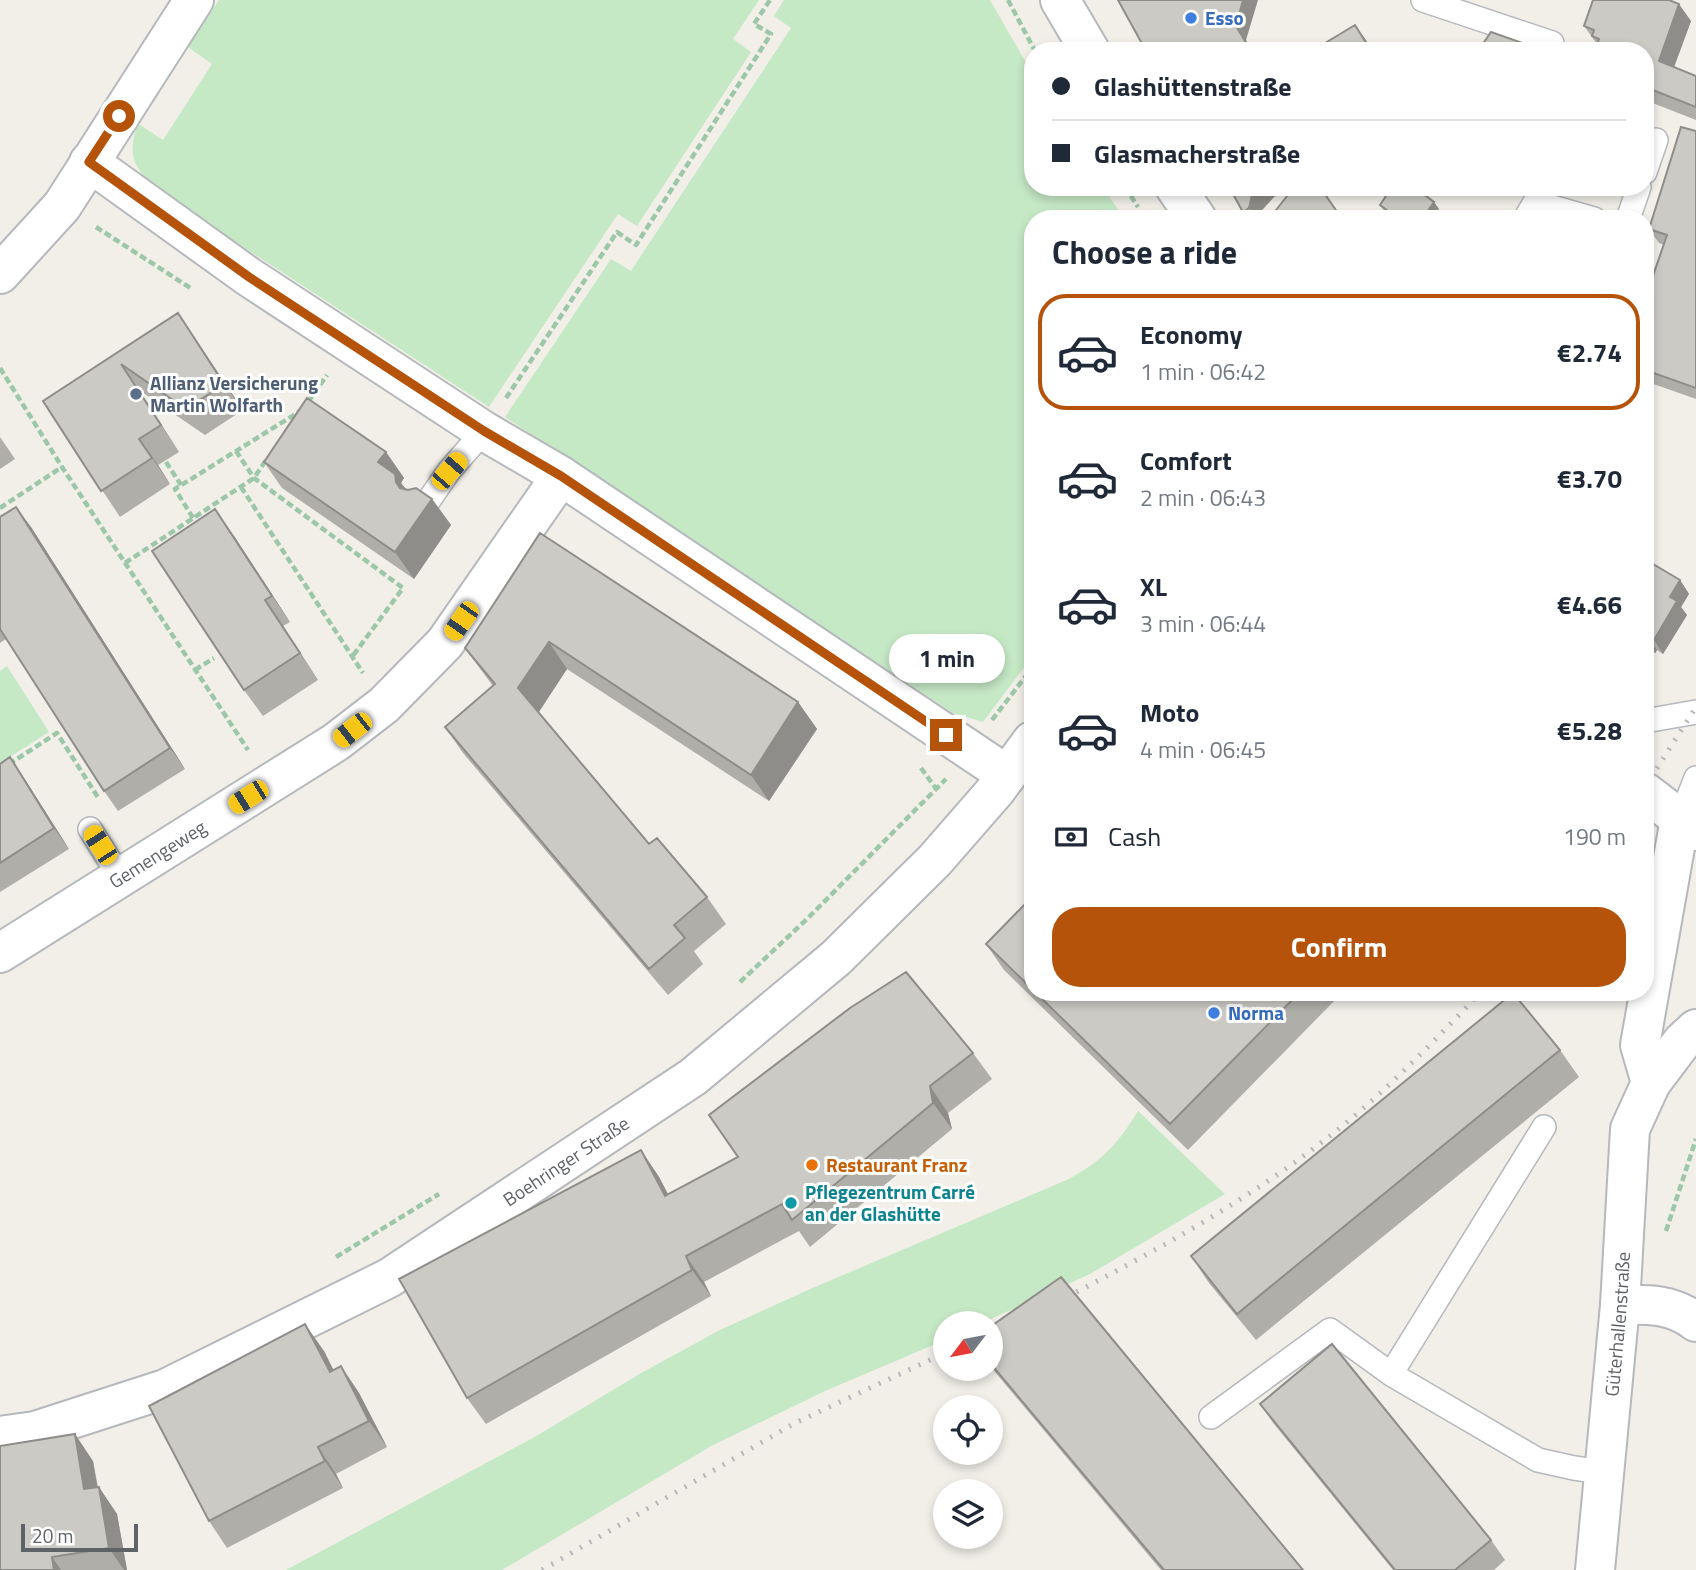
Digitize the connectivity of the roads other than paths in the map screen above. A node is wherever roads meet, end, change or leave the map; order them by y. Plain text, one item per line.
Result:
1 (194, 0) edge
2 (1060, 0) edge
3 (1423, 0) edge
4 (1085, 42) edge
5 (1549, 42) edge
6 (1656, 140) dead end
7 (1654, 146) edge
8 (89, 162) junction
9 (1533, 203) edge
10 (1560, 210) edge
11 (0, 274) edge
12 (484, 431) junction
13 (561, 476) junction
14 (427, 503) edge
15 (1696, 712) edge
16 (1654, 719) edge
17 (1024, 752) edge
18 (1007, 775) junction
19 (1696, 778) edge
20 (1654, 799) edge
21 (1688, 825) edge
22 (90, 829) dead end
23 (120, 877) junction
24 (0, 953) edge
25 (1654, 981) edge
26 (1650, 1001) edge
27 (1696, 1029) edge
28 (1651, 1083) junction
29 (1544, 1127) dead end
30 (1620, 1305) junction
31 (1696, 1322) edge
32 (1391, 1374) junction
33 (1211, 1418) dead end
34 (0, 1436) edge
35 (1603, 1472) junction
36 (1595, 1570) edge

1 - 8 street
2 - 4 street
3 - 5 lane
6 - 7 lane
8 - 11 street
8 - 12 street
9 - 10 lane
12 - 13 street
12 - 14 lane
13 - 18 street
13 - 23 street, Gemengeweg
15 - 16 lane
17 - 18 street, Boehringer Straße
18 - 34 street, Boehringer Straße
19 - 21 lane
20 - 21 street
21 - 25 street
22 - 23 lane
23 - 24 street, Gemengeweg
26 - 28 street
27 - 28 street, Güterhallenstraße
28 - 30 street, Güterhallenstraße
29 - 32 lane
30 - 31 street
30 - 35 street, Güterhallenstraße
32 - 33 lane
32 - 35 lane
35 - 36 street, Güterhallenstraße

